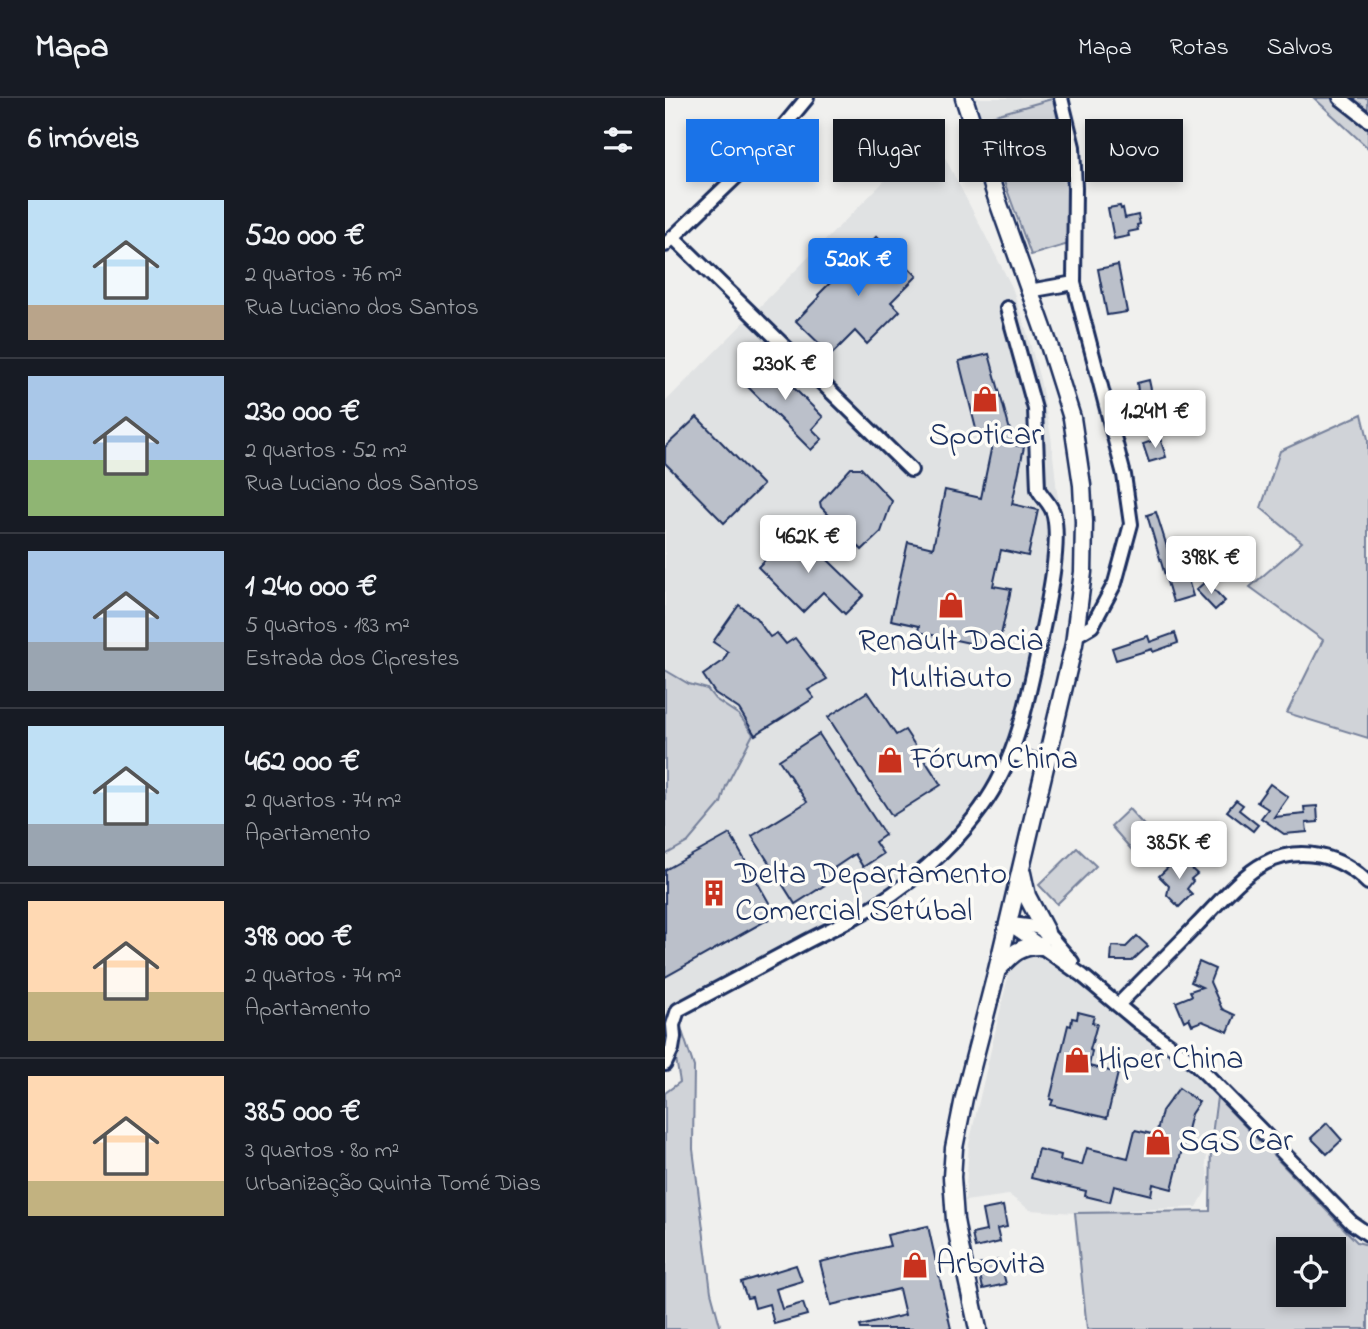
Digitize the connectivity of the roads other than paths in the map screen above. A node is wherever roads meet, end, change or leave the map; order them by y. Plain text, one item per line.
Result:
1 (807, 98) edge
2 (964, 98) edge
3 (1061, 98) edge
4 (1341, 98) edge
5 (1368, 120) edge
6 (669, 241) edge
7 (1074, 283) junction
8 (1029, 291) junction
9 (1007, 308) dead end
10 (911, 470) dead end
11 (1075, 636) junction
12 (1011, 753) junction
13 (1046, 764) junction
14 (1021, 869) junction
15 (1368, 883) edge
16 (1008, 923) junction
17 (1043, 939) junction
18 (997, 970) junction
19 (1118, 1005) junction
20 (674, 1037) junction
21 (680, 1060) dead end
22 (665, 1064) edge
23 (1368, 1234) edge
24 (978, 1329) edge

1 - 6 street
2 - 8 main road
3 - 7 street
4 - 5 street
6 - 10 street
7 - 8 street
7 - 11 street
8 - 11 main road
9 - 12 street
11 - 13 main road
12 - 13 street
12 - 20 street
13 - 14 main road
14 - 16 main road
14 - 17 main road
15 - 19 street
16 - 17 street
16 - 18 main road
17 - 18 main road
17 - 19 street
18 - 24 main road
19 - 23 street
20 - 21 street
20 - 22 street

